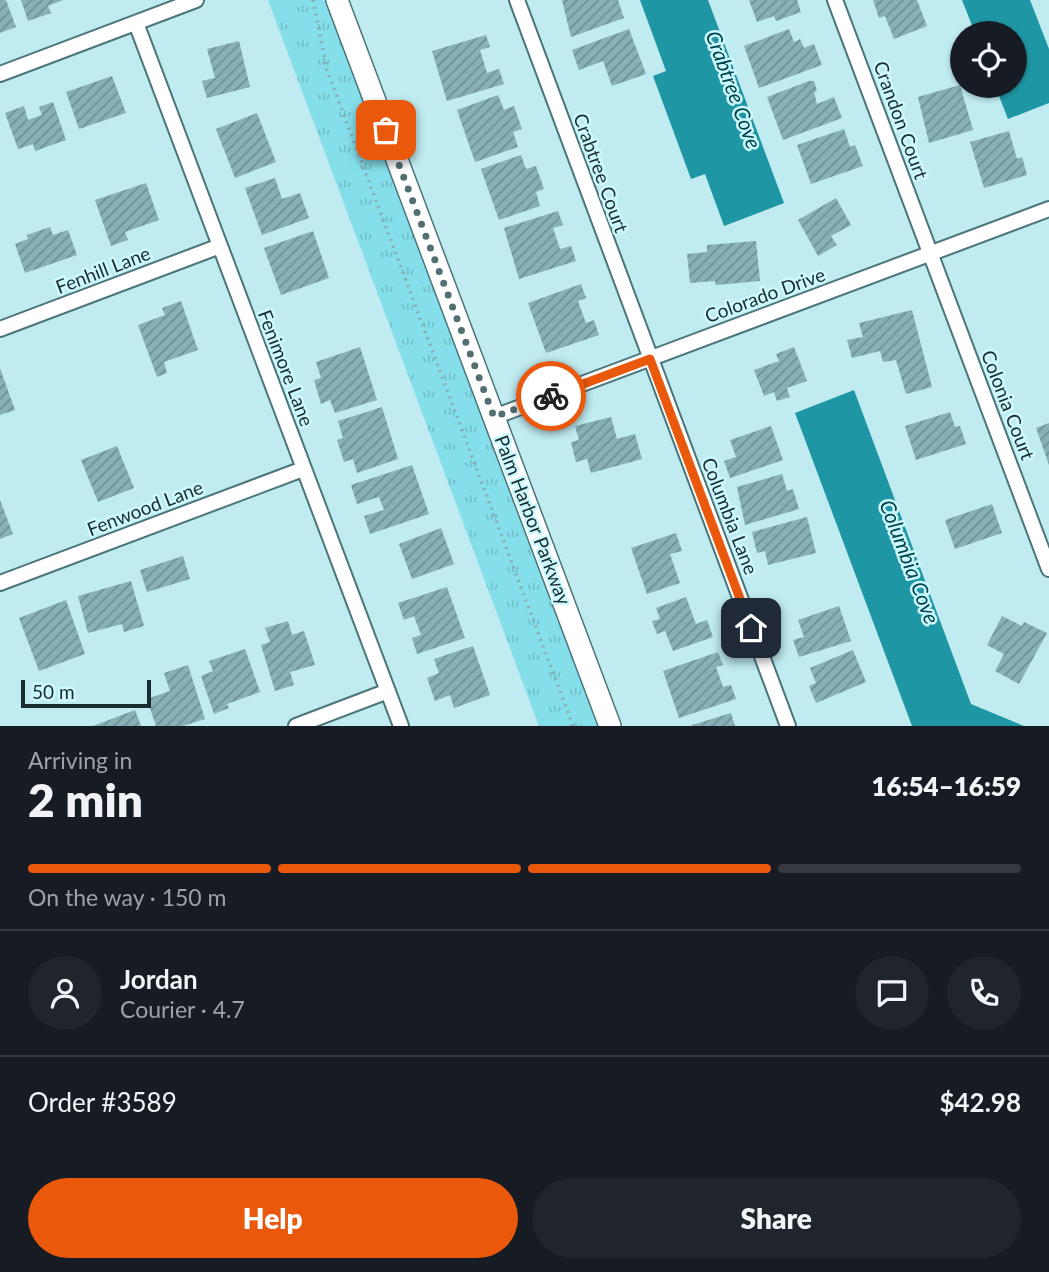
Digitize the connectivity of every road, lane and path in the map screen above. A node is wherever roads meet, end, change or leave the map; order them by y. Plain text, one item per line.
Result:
1 (196, 0) edge
2 (313, 0) edge
3 (337, 0) edge
4 (517, 0) edge
5 (835, 0) edge
6 (136, 23) junction
7 (0, 74) edge
8 (1049, 209) edge
9 (220, 246) junction
10 (930, 254) junction
11 (0, 329) edge
12 (650, 359) junction
13 (494, 417) junction
14 (303, 469) junction
15 (1049, 569) edge
16 (0, 583) edge
17 (388, 691) junction
18 (296, 726) edge
19 (401, 726) edge
20 (573, 726) edge
21 (610, 726) edge
22 (788, 726) edge

1 - 6 street
2 - 20 path
3 - 13 street, Palm Harbor Parkway
4 - 12 street, Crabtree Court
5 - 10 street, Crandon Court
6 - 7 street
6 - 9 street, Fenimore Lane
8 - 10 street, Colorado Drive
9 - 11 street, Fenhill Lane
9 - 14 street, Fenimore Lane
10 - 12 street, Colorado Drive
10 - 15 street, Colonia Court
12 - 13 street, Colorado Drive
12 - 22 street, Columbia Lane
13 - 21 street, Palm Harbor Parkway
14 - 16 street, Fenwood Lane
14 - 17 street, Fenimore Lane
17 - 18 street
17 - 19 street, Fenimore Lane

